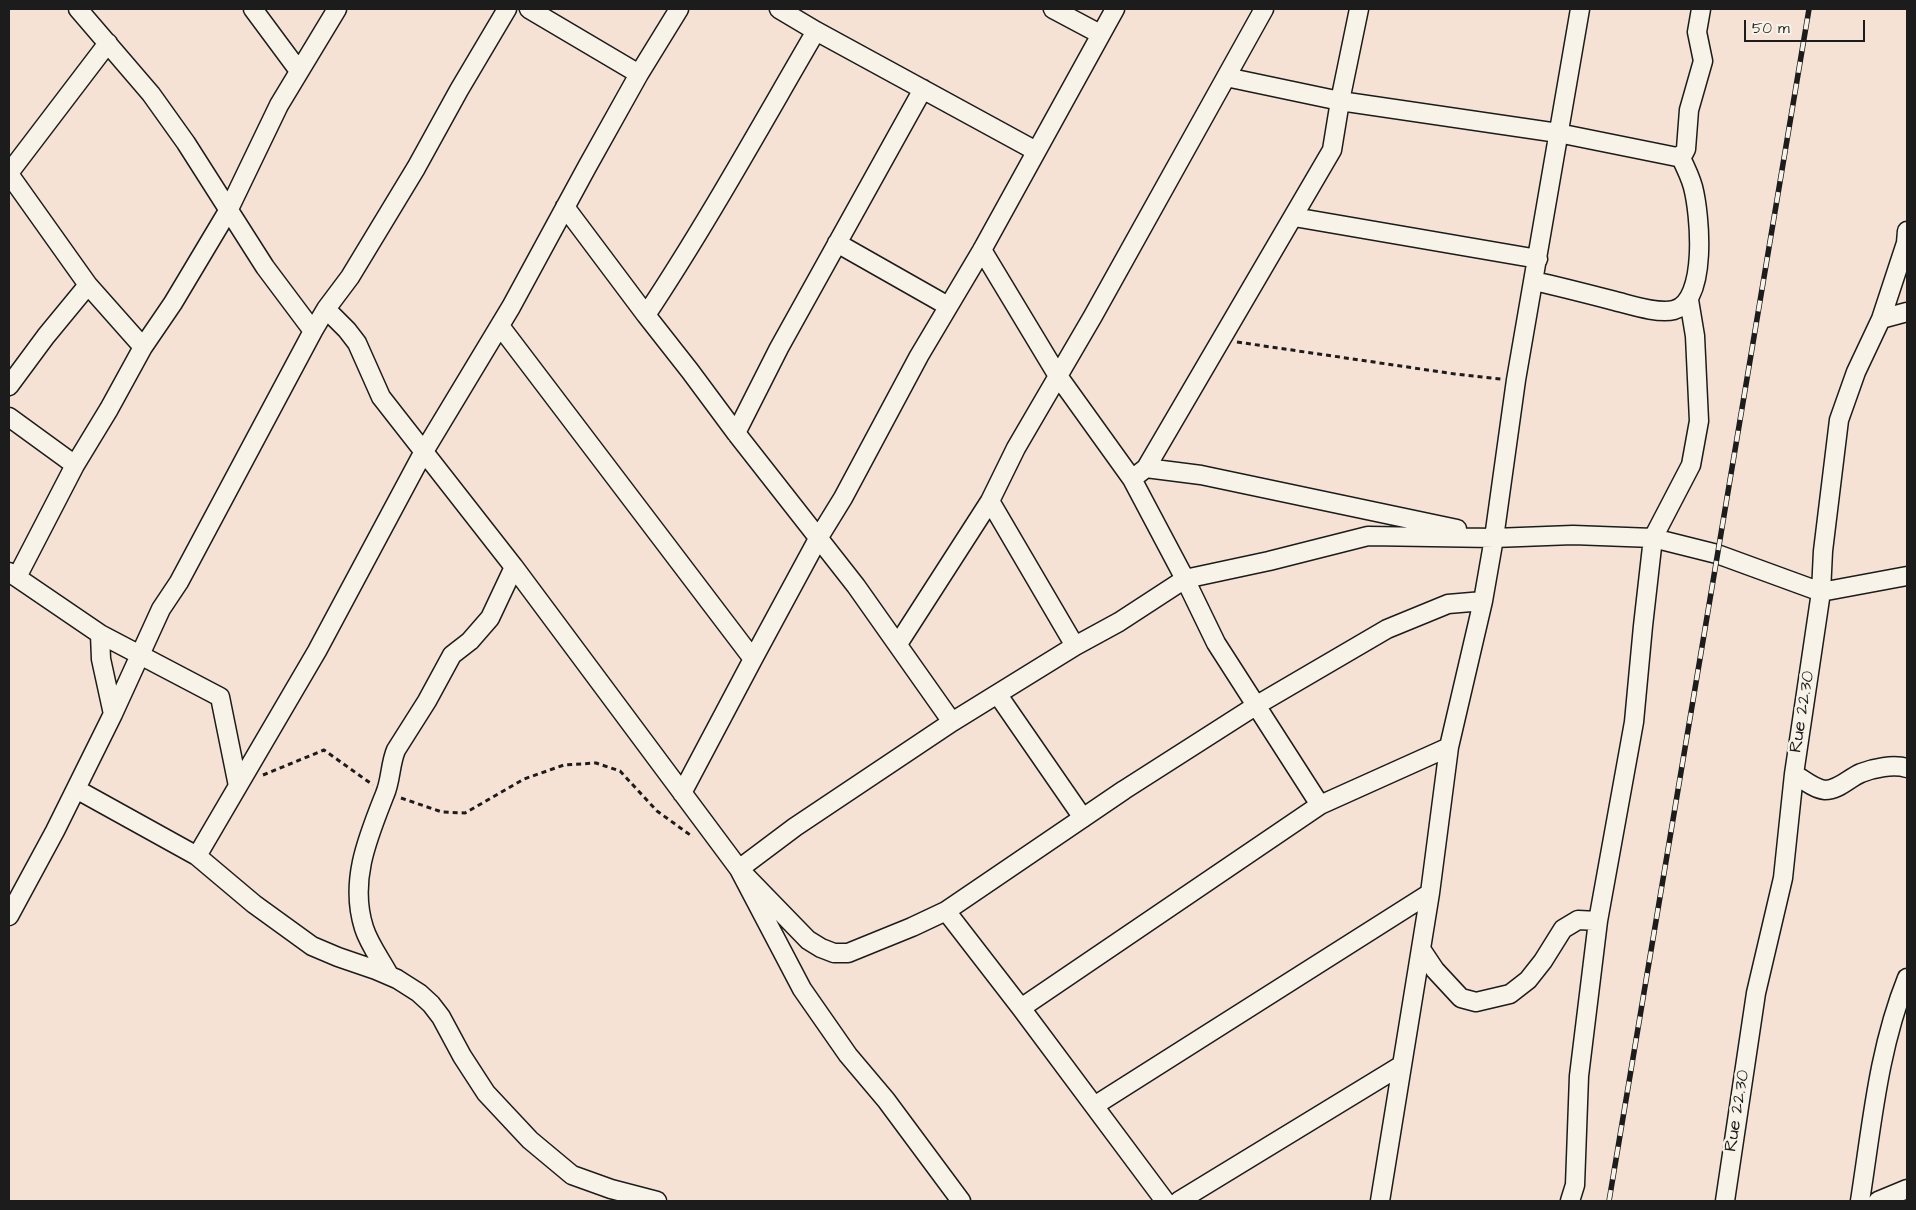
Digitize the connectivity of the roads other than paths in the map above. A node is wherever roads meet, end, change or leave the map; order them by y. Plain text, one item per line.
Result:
1 (78, 9) edge
2 (254, 9) edge
3 (337, 9) edge
4 (507, 9) edge
5 (528, 9) edge
6 (679, 9) edge
7 (779, 9) edge
8 (1054, 9) edge
9 (1115, 9) edge
10 (1264, 9) edge
11 (1359, 9) edge
12 (1580, 9) edge
13 (1701, 9) edge
14 (816, 31) junction
15 (1100, 34) junction
16 (108, 43) junction
17 (299, 71) junction
18 (640, 74) junction
19 (1226, 77) junction
20 (923, 89) junction
21 (1340, 101) junction
22 (1558, 133) junction
23 (1036, 151) junction
24 (1680, 156) junction
25 (9, 174) edge
26 (565, 207) junction
27 (228, 211) junction
28 (1294, 217) junction
29 (1907, 231) edge
30 (837, 243) junction
31 (982, 250) junction
32 (1538, 258) junction
33 (1534, 281) junction
34 (88, 286) junction
35 (1689, 300) junction
36 (948, 306) junction
37 (326, 308) junction
38 (1907, 312) edge
39 (646, 316) junction
40 (1881, 319) junction
41 (500, 326) junction
42 (313, 331) junction
43 (143, 347) junction
44 (1058, 376) junction
45 (9, 386) edge
46 (9, 417) edge
47 (736, 433) junction
48 (423, 453) junction
49 (75, 465) junction
50 (1146, 468) junction
51 (1132, 480) junction
52 (990, 501) junction
53 (819, 537) junction
54 (1494, 538) junction
55 (1654, 538) junction
56 (514, 567) junction
57 (13, 574) edge
58 (1907, 577) edge
59 (1185, 579) junction
60 (1821, 592) junction
61 (1483, 601) junction
62 (100, 634) junction
63 (898, 644) junction
64 (1074, 646) junction
65 (141, 656) junction
66 (753, 658) junction
67 (998, 695) junction
68 (1257, 705) junction
69 (113, 714) junction
70 (952, 722) junction
71 (1449, 747) junction
72 (1907, 768) edge
73 (1794, 774) junction
74 (238, 786) junction
75 (76, 789) junction
76 (682, 794) junction
77 (1320, 805) junction
78 (1083, 818) junction
79 (197, 856) junction
80 (738, 869) junction
81 (1430, 893) junction
82 (946, 911) junction
83 (9, 916) edge
84 (1598, 921) junction
85 (1421, 949) junction
86 (389, 976) junction
87 (1907, 978) edge
88 (1021, 1008) junction
89 (1402, 1065) junction
90 (1094, 1106) junction
91 (1907, 1189) edge
92 (657, 1201) edge
93 (961, 1201) edge
94 (1165, 1201) edge
95 (1179, 1201) edge
96 (1380, 1201) edge
97 (1570, 1201) edge
98 (1725, 1201) edge
99 (1860, 1201) edge
100 (1878, 1201) edge

1 - 16 street
2 - 17 street
3 - 17 street
4 - 37 street
5 - 18 street
6 - 18 street
7 - 14 street
8 - 15 street
9 - 15 street
10 - 19 street
11 - 21 street
12 - 22 street
13 - 24 street
14 - 20 street
14 - 39 street
15 - 23 street
16 - 25 street
16 - 27 street
17 - 27 street
18 - 26 street
19 - 21 street
19 - 44 street
20 - 23 street
20 - 30 street
21 - 22 street
21 - 28 street
22 - 24 street
22 - 32 street
23 - 31 street
24 - 35 street
25 - 34 street
26 - 39 street
26 - 41 street
27 - 42 street
27 - 43 street
28 - 32 street
28 - 50 street
29 - 40 street, Rue 22.30
30 - 36 street
30 - 47 street
31 - 36 street
31 - 44 street
32 - 33 street
33 - 35 street
33 - 54 street
34 - 43 street
34 - 45 street
35 - 55 street
36 - 53 street
37 - 42 street
37 - 48 street
38 - 40 street
39 - 47 street
40 - 60 street, Rue 22.30
41 - 48 street
41 - 66 street
42 - 65 street
43 - 49 street
44 - 51 street
44 - 52 street
46 - 49 street
47 - 53 street
48 - 56 street
48 - 74 street
49 - 57 street
50 - 51 street
50 - 54 street
51 - 59 street
52 - 63 street
52 - 64 street
53 - 63 street
53 - 66 street
54 - 55 street
54 - 59 street
54 - 61 street
55 - 60 street
55 - 84 street
56 - 76 street
56 - 86 street
57 - 62 street
58 - 60 street
59 - 64 street
59 - 68 street
60 - 73 street, Rue 22.30
61 - 68 street
61 - 71 street
62 - 65 street
62 - 69 street
63 - 70 street
64 - 67 street
65 - 69 street
65 - 74 street
66 - 76 street
67 - 70 street
67 - 78 street
68 - 77 street
68 - 78 street
69 - 75 street
70 - 80 street
71 - 77 street
71 - 81 street
72 - 73 street
73 - 98 street, Rue 22.30
74 - 79 street
75 - 79 street
75 - 83 street
76 - 80 street
77 - 88 street
78 - 82 street
79 - 86 street
80 - 82 street
80 - 93 street
81 - 85 street
81 - 90 street
82 - 88 street
84 - 85 street
84 - 97 street
85 - 89 street
86 - 92 street
87 - 99 street
88 - 90 street
89 - 95 street
89 - 96 street
90 - 94 street
91 - 100 street

